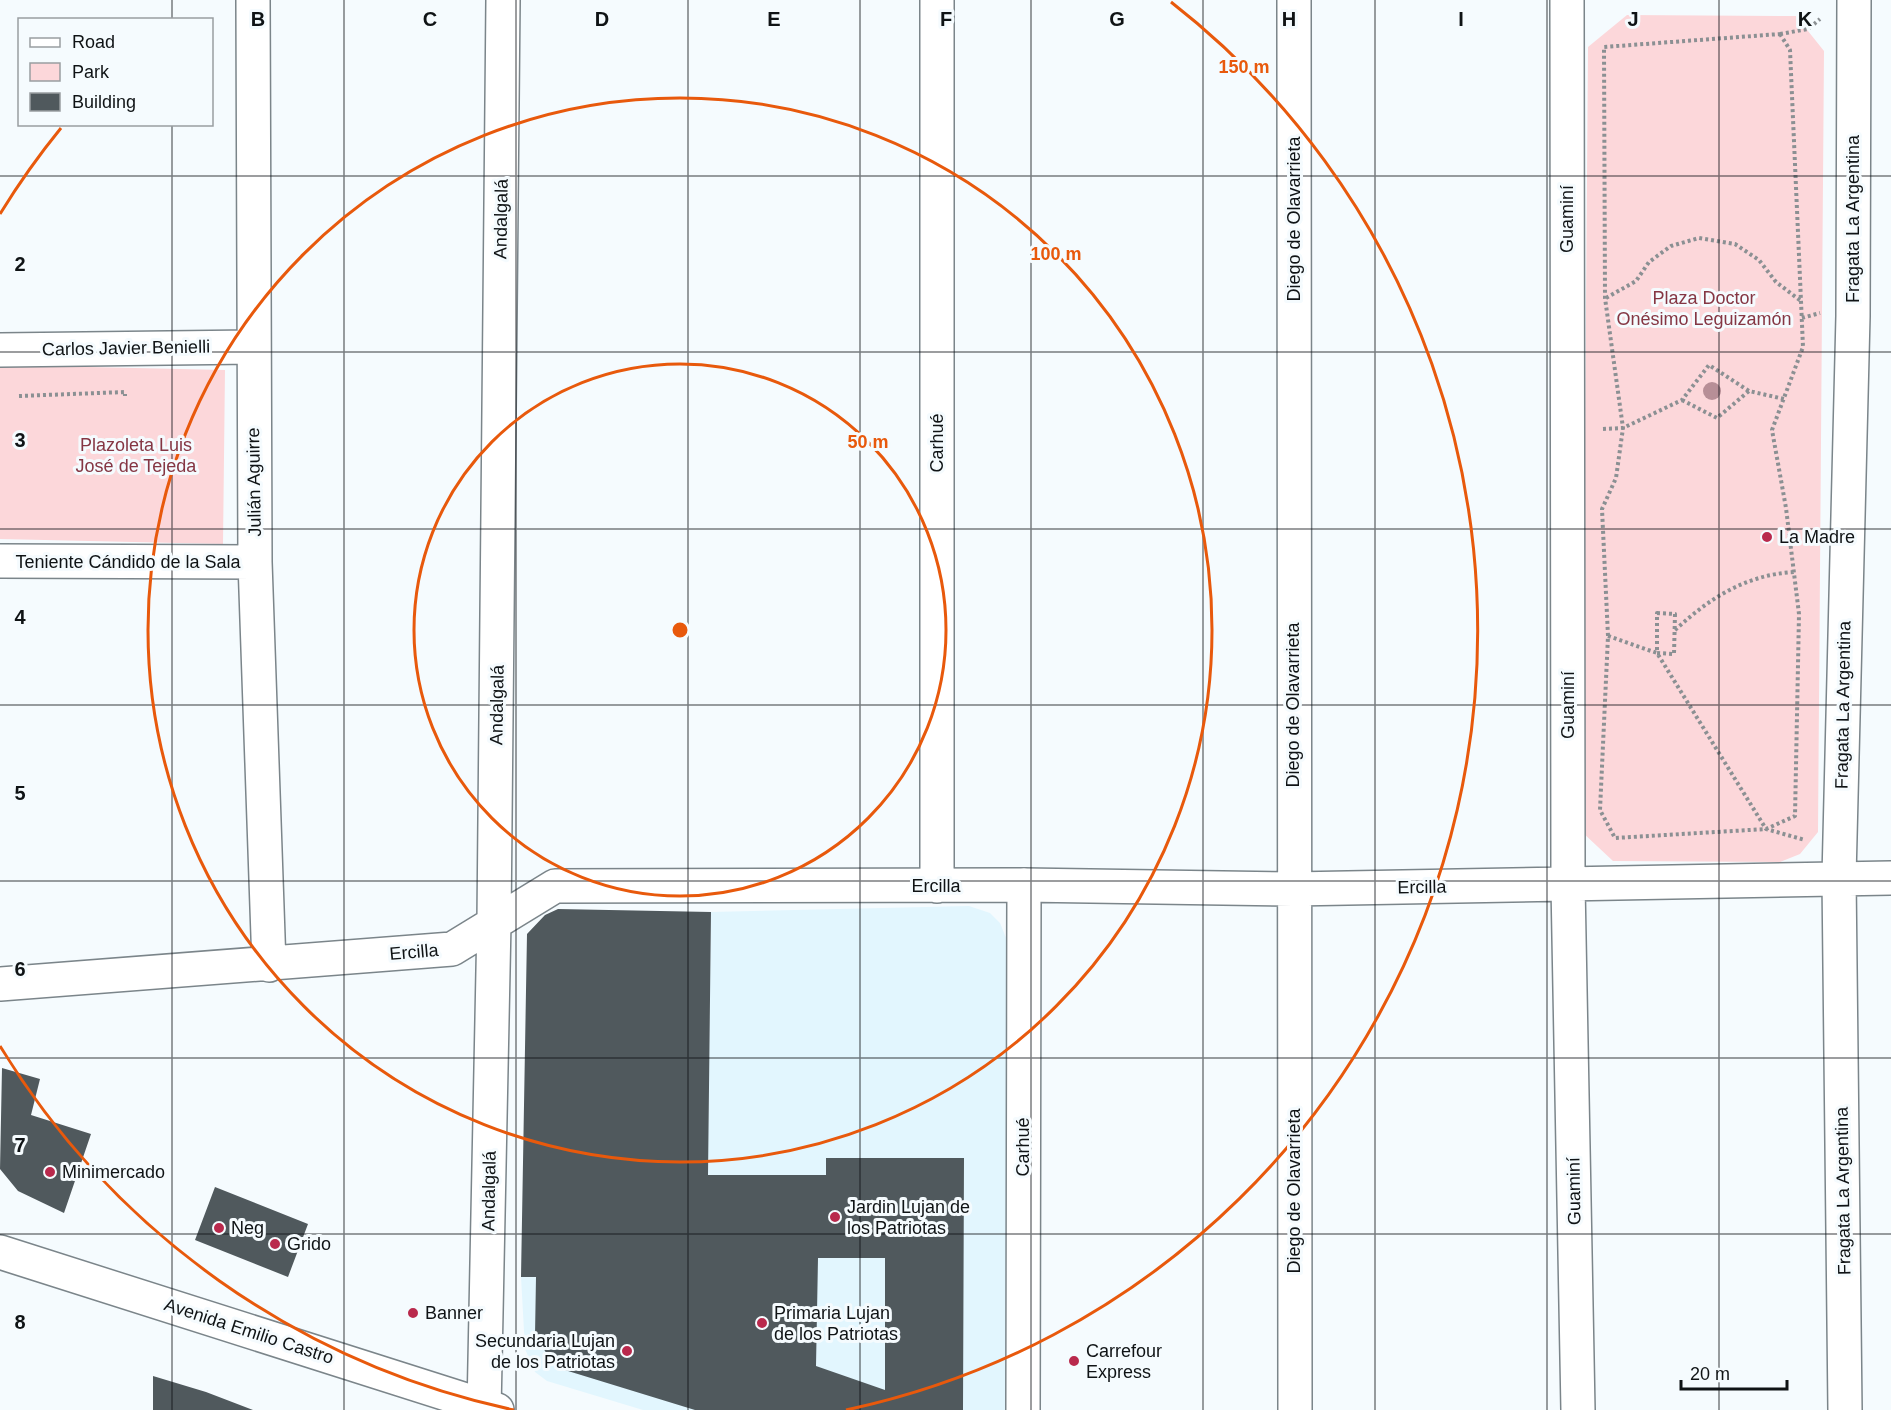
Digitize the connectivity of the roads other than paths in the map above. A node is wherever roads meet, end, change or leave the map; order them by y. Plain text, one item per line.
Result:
1 (253, 0) edge
2 (503, 0) edge
3 (937, 0) edge
4 (1294, 0) edge
5 (1567, 0) edge
6 (1854, 0) edge
7 (253, 346) junction
8 (0, 350) edge
9 (0, 561) edge
10 (255, 562) junction
11 (1839, 877) junction
12 (1891, 878) edge
13 (1024, 885) junction
14 (1568, 885) junction
15 (937, 886) junction
16 (1293, 889) junction
17 (495, 922) junction
18 (269, 965) junction
19 (0, 984) edge
20 (0, 1252) edge
21 (489, 1409) edge
22 (1023, 1410) edge
23 (1295, 1410) edge
24 (1578, 1410) edge
25 (1845, 1410) edge

1 - 7 street, Julián Aguirre
2 - 17 street, Andalgalá
3 - 15 street, Carhué
4 - 16 street, Diego de Olavarrieta
5 - 14 street, Guaminí
6 - 11 street, Fragata La Argentina
7 - 8 street, Carlos Javier Benielli
7 - 10 street, Julián Aguirre
9 - 10 street, Teniente Cándido de la Sala
10 - 18 street, Julián Aguirre
11 - 12 street, Ercilla
11 - 14 street, Ercilla
11 - 25 street, Fragata La Argentina
13 - 15 street, Ercilla
13 - 16 street, Ercilla
13 - 22 street, Carhué
14 - 16 street, Ercilla
14 - 24 street, Guaminí
15 - 17 street, Ercilla
16 - 23 street, Diego de Olavarrieta
17 - 18 street, Ercilla
17 - 21 street, Andalgalá
18 - 19 street, Ercilla
20 - 21 street, Avenida Emilio Castro

